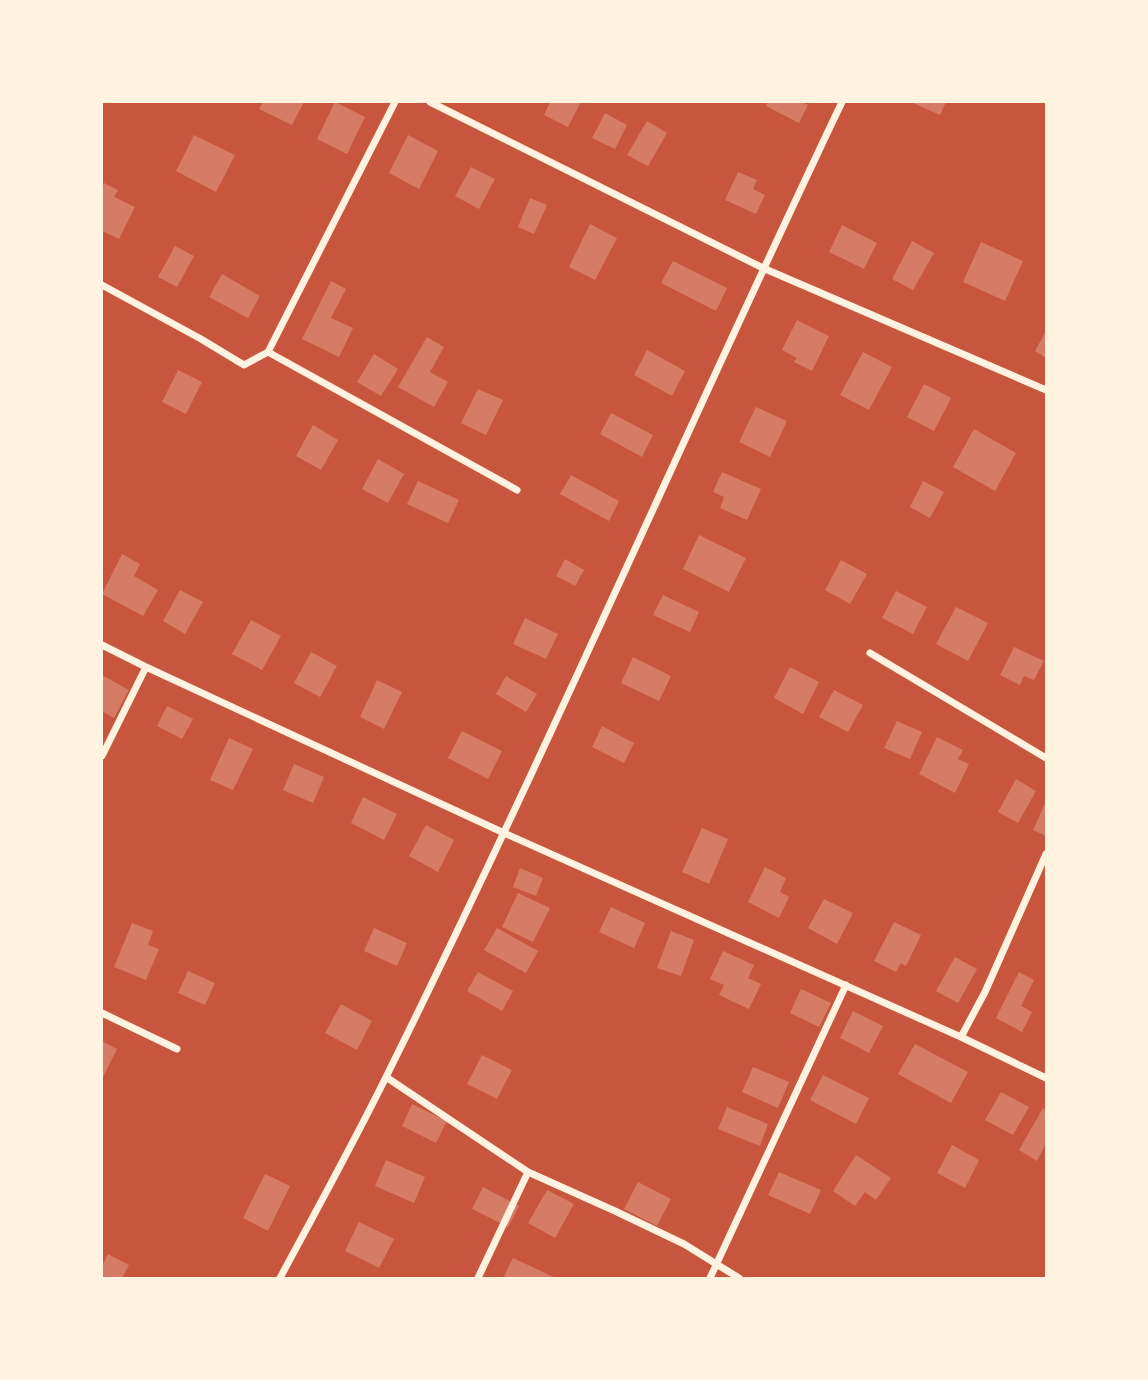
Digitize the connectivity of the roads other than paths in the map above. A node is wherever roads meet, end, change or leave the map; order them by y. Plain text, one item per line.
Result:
1 (395, 102) edge
2 (430, 102) edge
3 (842, 102) edge
4 (763, 268) junction
5 (102, 285) edge
6 (268, 352) junction
7 (1046, 390) edge
8 (517, 491) dead end
9 (102, 645) edge
10 (870, 653) dead end
11 (145, 667) junction
12 (102, 756) edge
13 (1046, 758) edge
14 (504, 833) junction
15 (1046, 855) edge
16 (846, 985) junction
17 (102, 1013) edge
18 (961, 1037) junction
19 (177, 1049) dead end
20 (386, 1077) junction
21 (1046, 1078) edge
22 (528, 1172) junction
23 (715, 1265) junction
24 (280, 1279) edge
25 (478, 1279) edge
26 (710, 1279) edge
27 (738, 1279) edge

1 - 6 street
2 - 4 street
3 - 4 street
4 - 7 street
4 - 14 street
5 - 6 street
6 - 8 street
9 - 11 street
10 - 13 street
11 - 12 street
11 - 14 street
14 - 16 street
14 - 20 street
15 - 18 street
16 - 18 street
16 - 23 street
17 - 19 street
18 - 21 street
20 - 22 street
20 - 24 street
22 - 23 street
22 - 25 street
23 - 26 street
23 - 27 street

